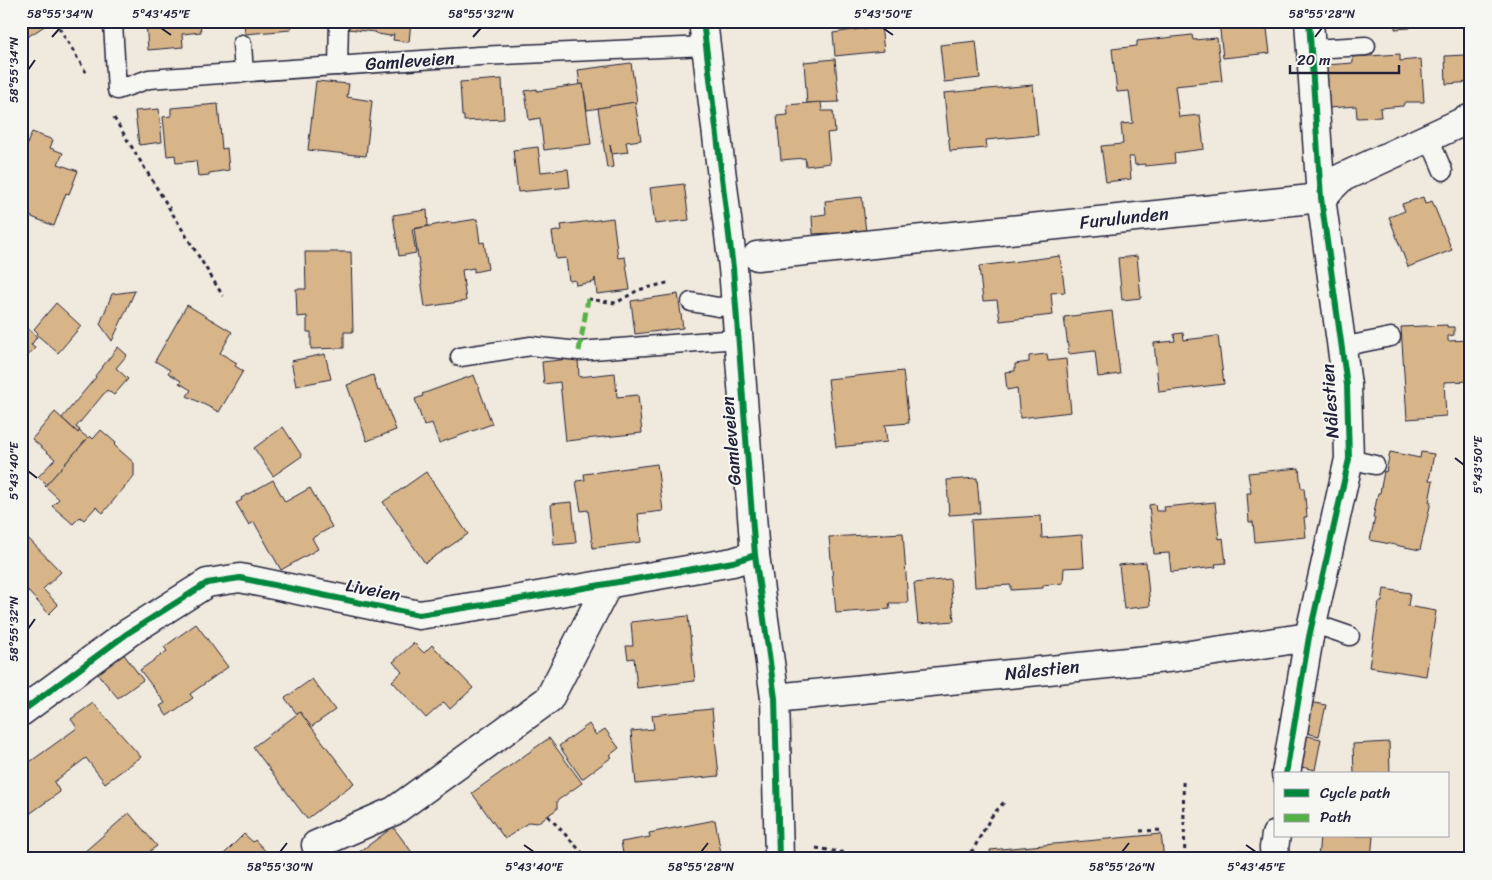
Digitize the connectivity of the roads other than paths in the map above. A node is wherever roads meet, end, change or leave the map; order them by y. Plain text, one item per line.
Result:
1 (339, 21) edge
2 (1309, 21) edge
3 (113, 24) dead end
4 (704, 34) edge
5 (242, 44) dead end
6 (1366, 46) dead end
7 (1311, 49) junction
8 (338, 66) junction
9 (244, 73) junction
10 (1471, 118) edge
11 (1429, 138) junction
12 (1443, 171) dead end
13 (1321, 198) junction
14 (757, 256) dead end
15 (691, 302) road end
16 (736, 305) junction
17 (1392, 337) dead end
18 (738, 340) junction
19 (1341, 347) junction
20 (460, 356) dead end
21 (1349, 460) junction
22 (1376, 465) dead end
23 (755, 555) junction
24 (608, 584) junction
25 (1310, 630) junction
26 (1350, 636) dead end
27 (775, 698) junction
28 (21, 712) edge
29 (1286, 772) edge
30 (1276, 838) edge
31 (316, 845) dead end
32 (780, 859) edge
33 (1275, 859) edge

1 - 8 lane
2 - 7 street, Nålestien
3 - 9 lane, Gamleveien
4 - 8 lane, Gamleveien
4 - 16 street, Gamleveien
5 - 9 lane
6 - 7 lane
7 - 13 street, Nålestien
8 - 9 lane, Gamleveien
10 - 11 street
11 - 12 lane
11 - 13 street
13 - 14 street, Furulunden
13 - 19 street, Nålestien
15 - 16 lane
16 - 18 street, Gamleveien
17 - 19 lane
18 - 20 lane
18 - 23 street, Gamleveien
19 - 21 street, Nålestien
21 - 22 lane
21 - 25 street, Nålestien
23 - 24 street, Liveien
23 - 27 street, Gamleveien
24 - 28 street, Liveien
24 - 31 street
25 - 26 lane
25 - 27 street, Nålestien
25 - 29 street, Nålestien
27 - 32 street, Gamleveien
30 - 33 street

